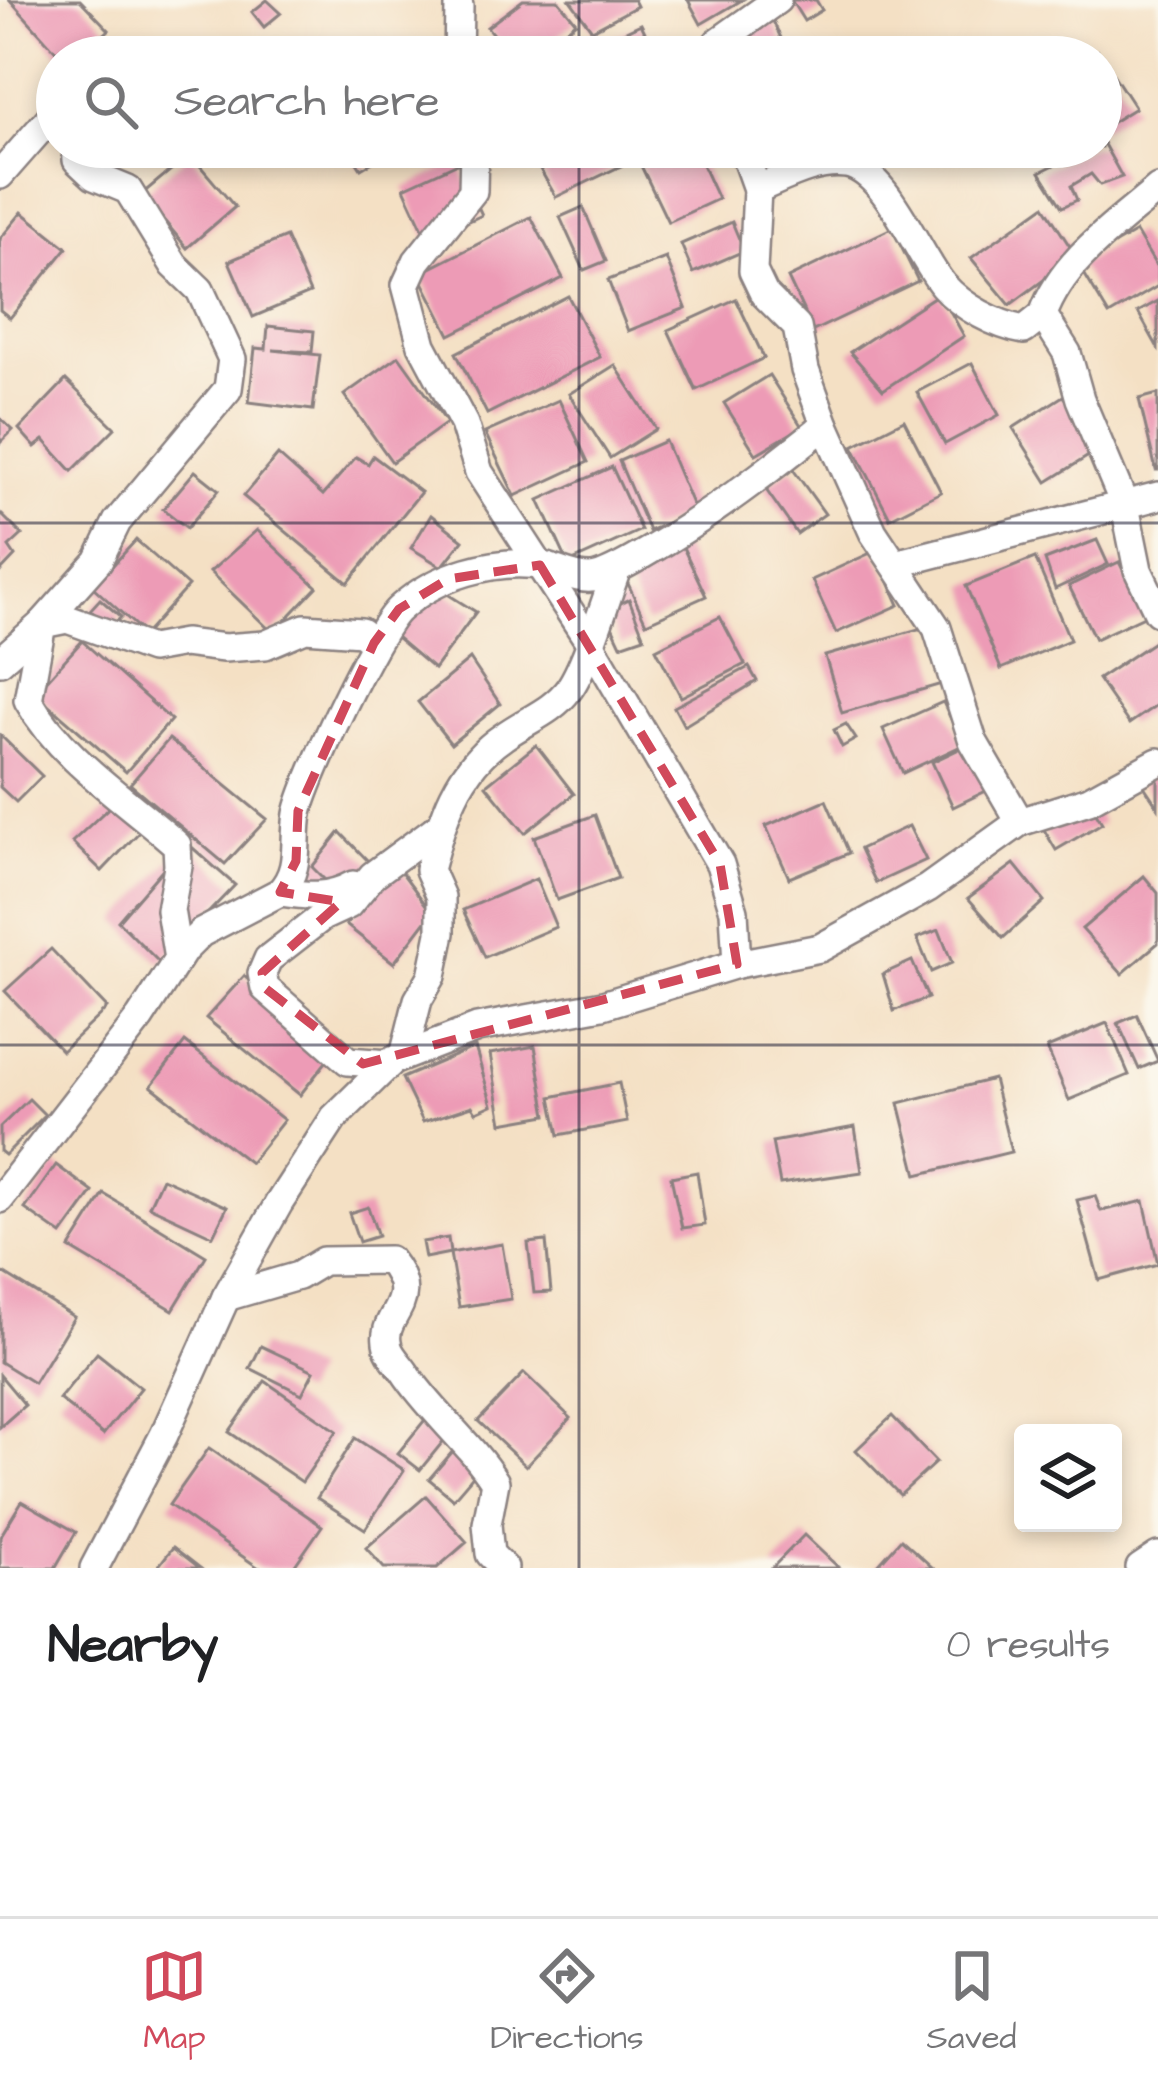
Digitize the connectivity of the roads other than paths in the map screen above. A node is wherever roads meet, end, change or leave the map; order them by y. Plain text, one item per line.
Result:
1 (777, 0) edge
2 (459, 6) dead end
3 (458, 36) edge
4 (726, 36) edge
5 (36, 134) edge
6 (86, 168) edge
7 (474, 168) edge
8 (750, 168) edge
9 (806, 168) edge
10 (854, 168) edge
11 (0, 175) edge
12 (757, 189) junction
13 (1158, 189) edge
14 (1043, 315) junction
15 (825, 425) junction
16 (1158, 496) edge
17 (1125, 506) junction
18 (895, 564) junction
19 (540, 565) junction
20 (617, 569) junction
21 (1158, 612) edge
22 (42, 624) junction
23 (589, 640) junction
24 (374, 643) junction
25 (0, 661) edge
26 (1158, 762) edge
27 (1020, 822) junction
28 (438, 827) junction
29 (373, 875) junction
30 (280, 892) junction
31 (178, 959) junction
32 (737, 964) junction
33 (397, 1060) junction
34 (0, 1199) edge
35 (226, 1297) junction
36 (1158, 1556) edge
37 (94, 1568) edge
38 (504, 1568) edge
39 (1140, 1568) edge

1 - 4 street
2 - 3 street
5 - 11 street
6 - 22 street
7 - 19 street
8 - 12 street
9 - 12 street
10 - 14 street
12 - 15 street
13 - 14 street
14 - 17 street
15 - 18 street
15 - 20 street
16 - 17 street
17 - 18 street
17 - 21 street
18 - 27 street
19 - 20 street
19 - 23 street
19 - 24 street
20 - 23 street
22 - 24 street
22 - 25 street
22 - 31 street
23 - 28 street
23 - 32 street
24 - 30 street
26 - 27 street
27 - 32 street
28 - 29 street
28 - 33 street
29 - 30 street
29 - 33 street
30 - 31 street
31 - 34 street
32 - 33 street
33 - 35 street
35 - 37 street
35 - 38 street
36 - 39 street

